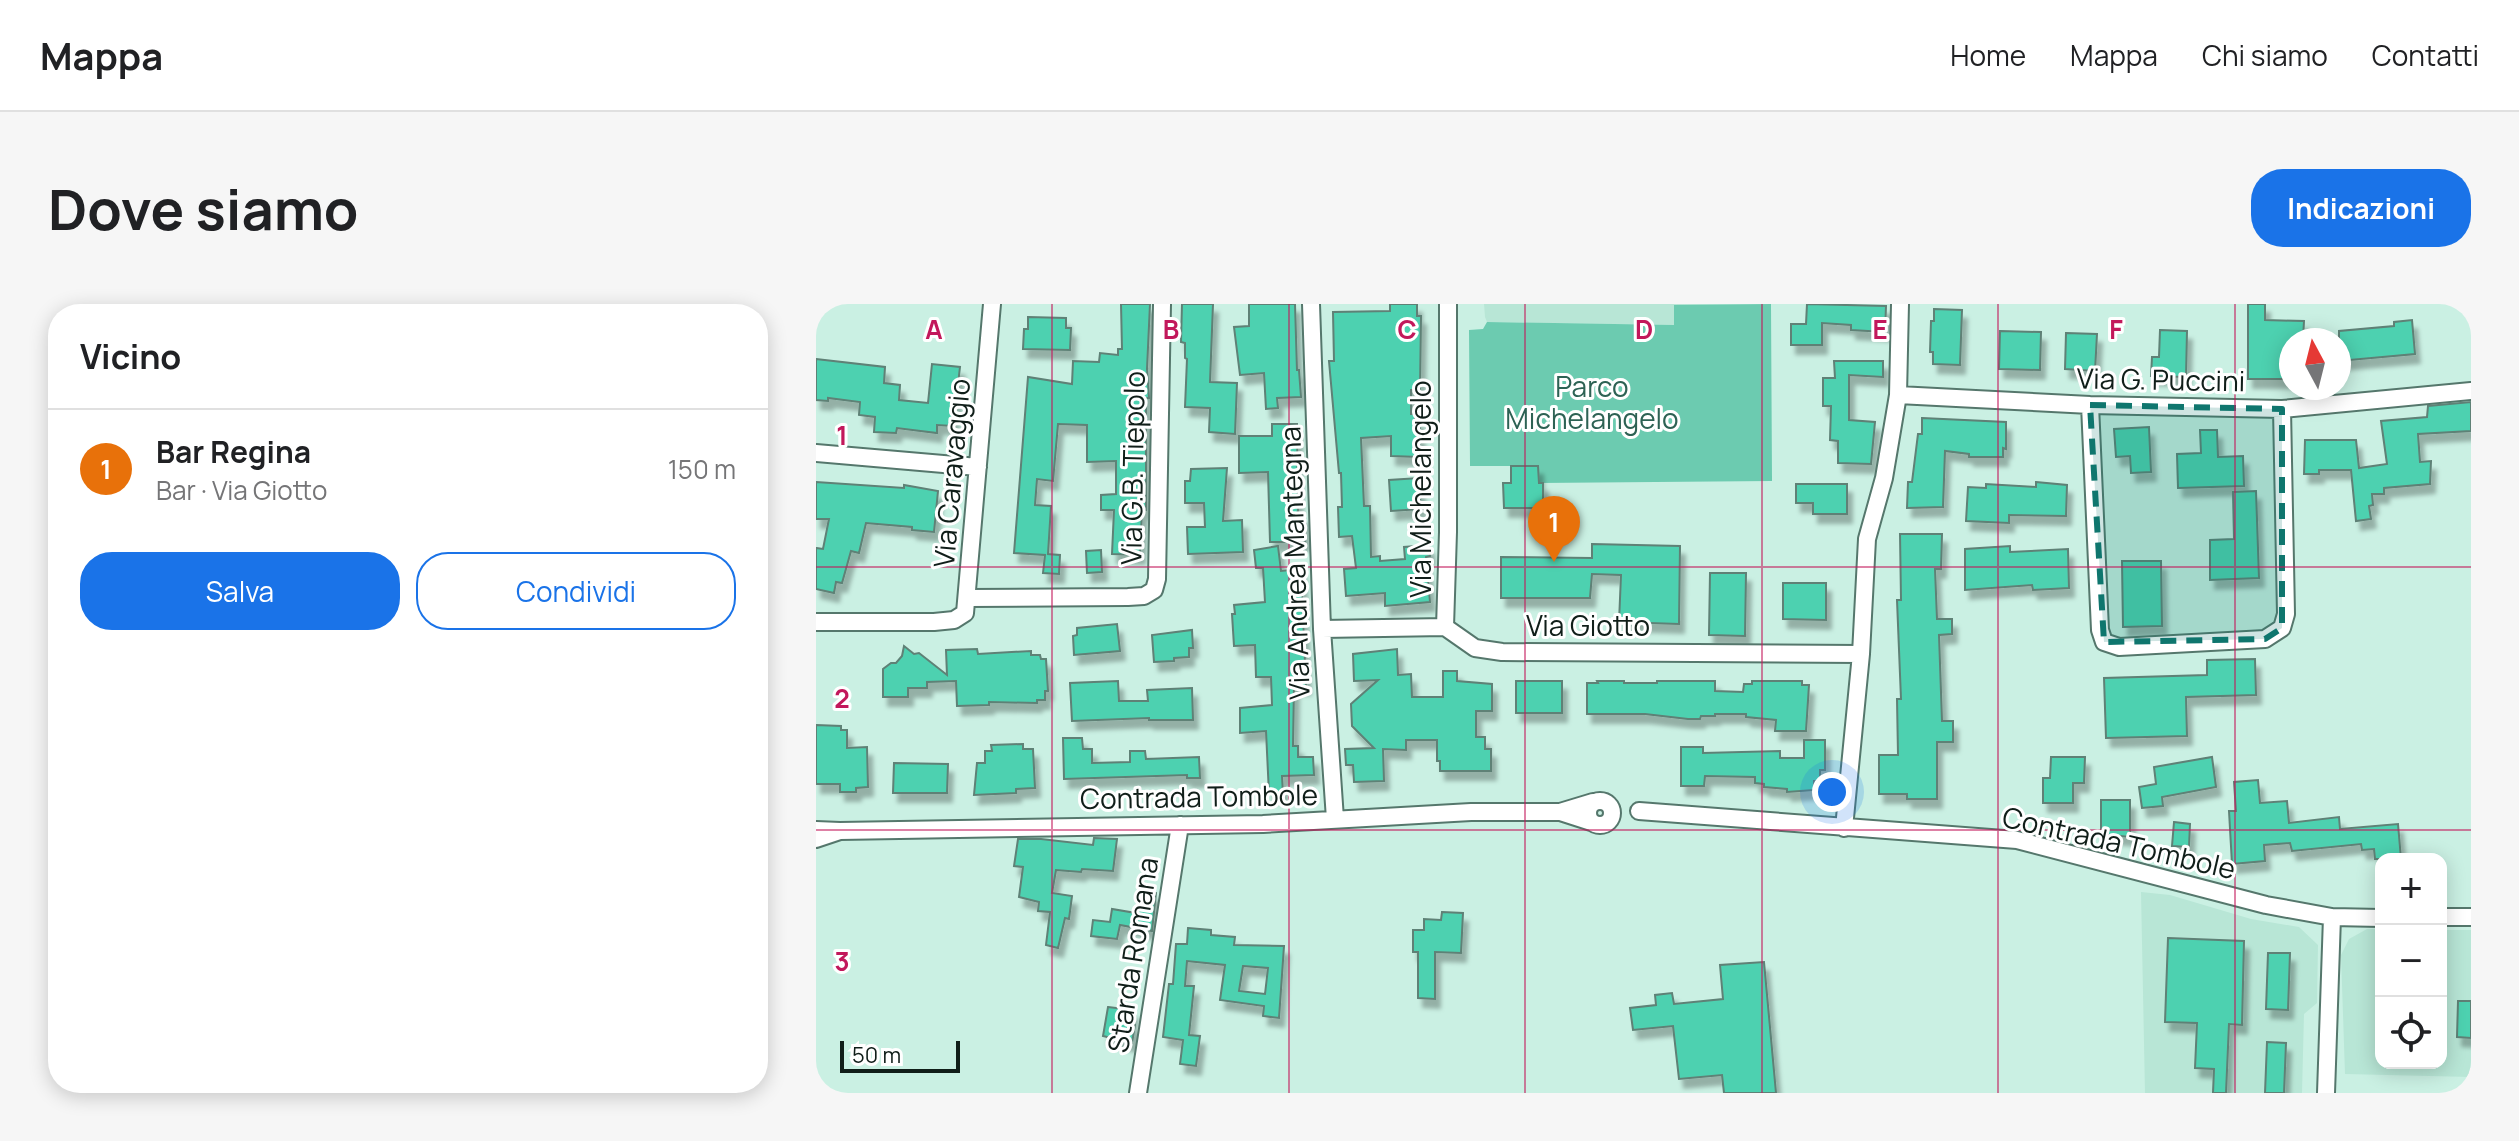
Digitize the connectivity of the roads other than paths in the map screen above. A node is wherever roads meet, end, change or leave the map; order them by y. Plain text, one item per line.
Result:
1 (992, 304) edge
2 (1162, 304) edge
3 (1311, 304) edge
4 (1448, 304) edge
5 (1900, 304) edge
6 (2471, 391) edge
7 (1898, 395) junction
8 (2090, 405) junction
9 (2282, 409) junction
10 (816, 453) edge
11 (978, 467) junction
12 (968, 598) junction
13 (816, 622) edge
14 (1445, 627) junction
15 (1322, 629) junction
16 (1861, 654) junction
17 (1599, 802) junction
18 (1639, 811) junction
19 (1560, 812) junction
20 (1335, 819) junction
21 (1599, 823) junction
22 (1180, 825) junction
23 (1844, 828) junction
24 (816, 830) edge
25 (840, 831) junction
26 (816, 839) edge
27 (2332, 917) junction
28 (2447, 917) edge
29 (2471, 917) edge
30 (2375, 918) edge
31 (1138, 1093) edge
32 (2326, 1093) edge

1 - 11 street, Via Caravaggio
2 - 12 street, Via G.B. Tiepolo
3 - 15 street, Via Andrea Mantegna
4 - 14 street, Via Michelangelo
5 - 7 street
6 - 9 street, Via G. Puccini
7 - 8 street, Via G. Puccini
7 - 16 street
8 - 9 street, Via G. Puccini
8 - 9 street
10 - 11 street
11 - 12 street, Via Caravaggio
12 - 13 street
14 - 15 street
14 - 16 street, Via Giotto
15 - 20 street, Via Andrea Mantegna
16 - 23 street
17 - 18 street, Contrada Tombole
17 - 19 street, Contrada Tombole
17 - 21 street
18 - 21 street, Contrada Tombole
18 - 23 street, Contrada Tombole
19 - 20 street, Contrada Tombole
19 - 21 street, Contrada Tombole
20 - 22 street, Contrada Tombole
22 - 25 street, Contrada Tombole
22 - 31 street, Starda Romana
23 - 27 street, Contrada Tombole
24 - 25 street, Contrada Tombole
25 - 26 street, Contrada Tombole
27 - 30 street, Contrada Tombole
27 - 32 street
28 - 29 street

